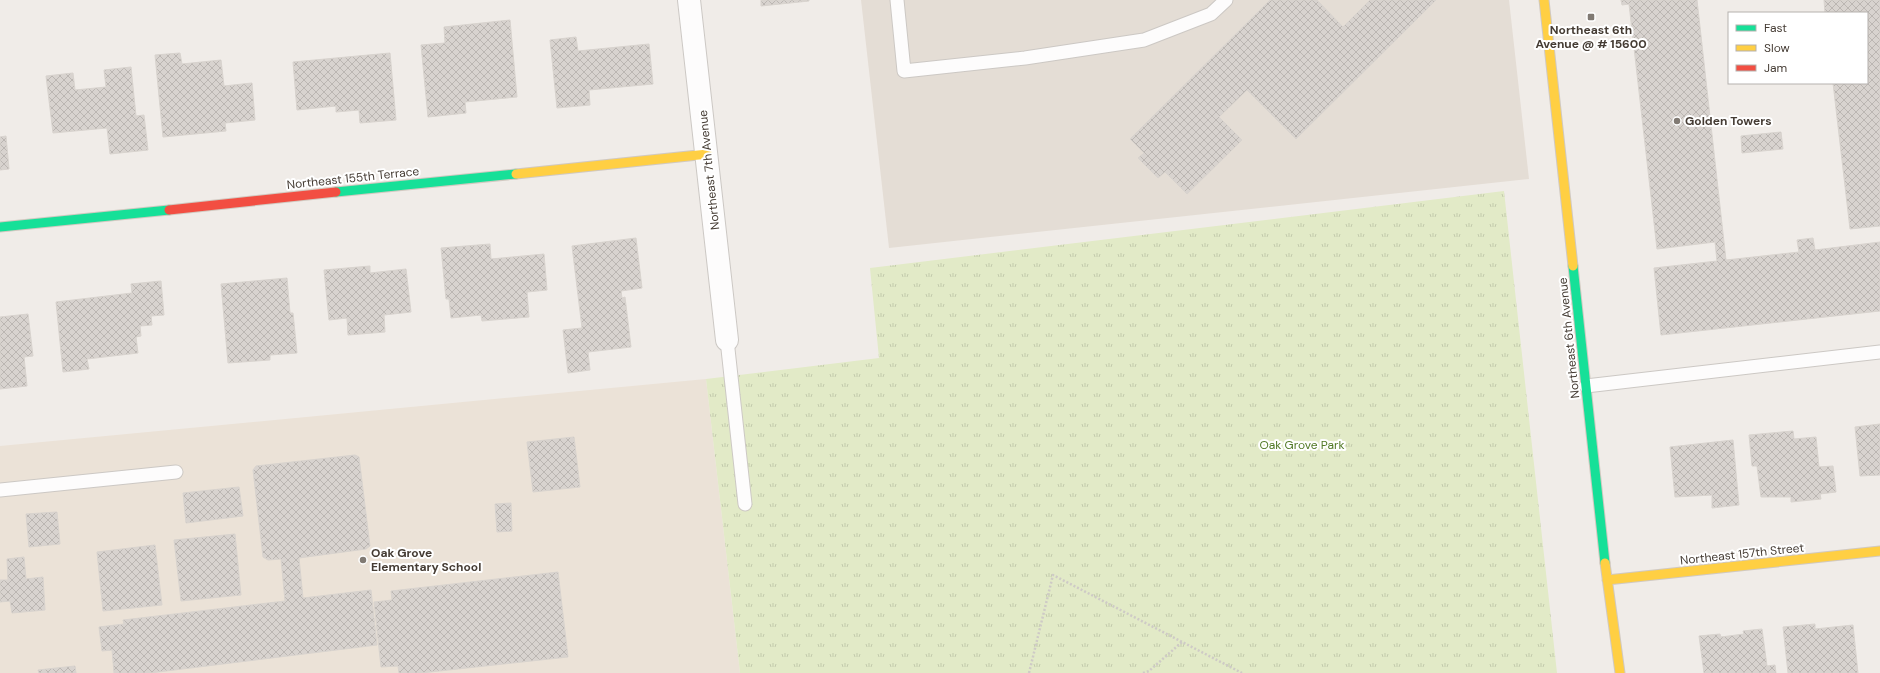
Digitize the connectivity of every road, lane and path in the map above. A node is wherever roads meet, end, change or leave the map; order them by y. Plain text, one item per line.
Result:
1 (689, 0) edge
2 (897, 0) edge
3 (1226, 0) edge
4 (1544, 0) edge
5 (708, 154) junction
6 (0, 227) edge
7 (727, 340) joint
8 (1880, 352) edge
9 (1586, 386) junction
10 (176, 472) dead end
11 (0, 490) edge
12 (745, 504) dead end
13 (1880, 551) edge
14 (1607, 580) junction
15 (1182, 642) junction
16 (1029, 673) edge
17 (1142, 673) edge
18 (1242, 673) edge
19 (1620, 673) edge

1 - 5 street, Northeast 7th Avenue
2 - 3 lane
4 - 9 street, Northeast 6th Avenue
5 - 6 street, Northeast 155th Terrace
5 - 7 street, Northeast 7th Avenue
7 - 12 lane
8 - 9 lane
9 - 14 street, Northeast 6th Avenue
10 - 11 lane
13 - 14 street, Northeast 157th Street
14 - 19 street, Northeast 6th Avenue
15 - 16 path
15 - 17 path
15 - 18 path

